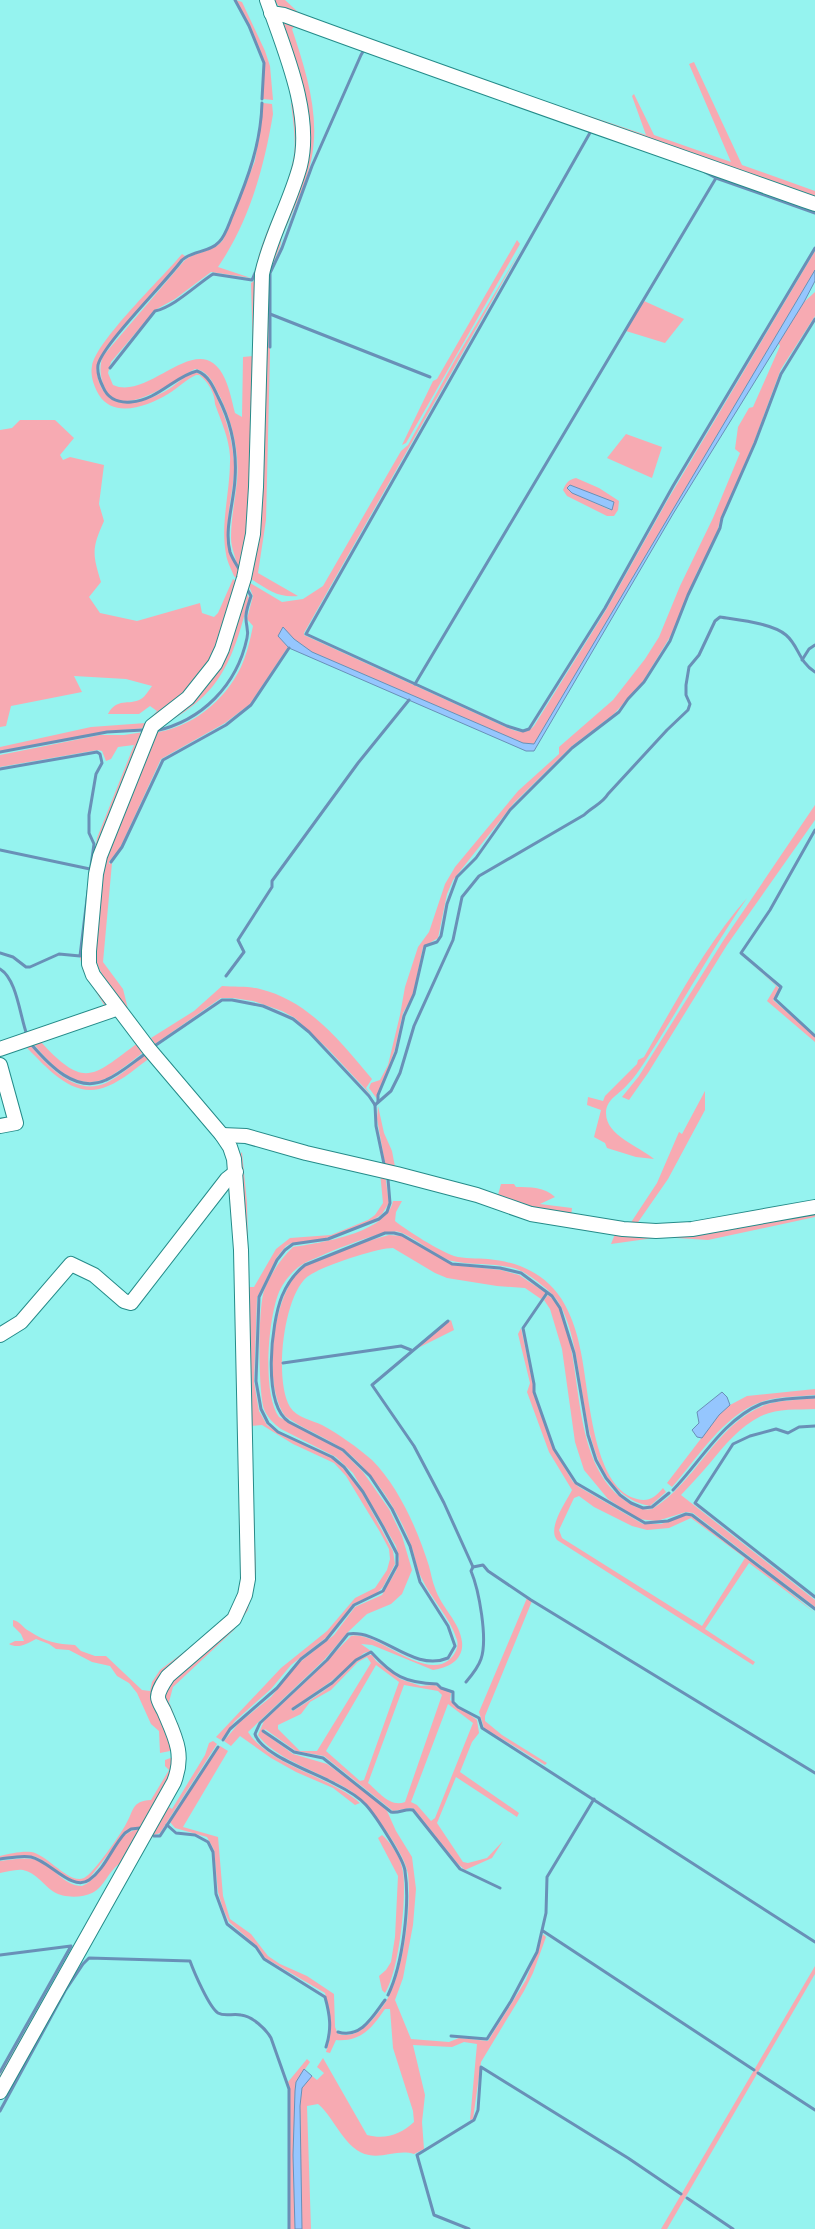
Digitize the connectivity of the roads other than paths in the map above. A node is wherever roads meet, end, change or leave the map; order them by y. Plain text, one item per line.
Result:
1 (269, 7) edge
2 (815, 204) edge
3 (116, 1009) junction
4 (0, 1049) edge
5 (0, 1065) edge
6 (0, 1126) edge
7 (222, 1135) junction
8 (236, 1172) junction
9 (815, 1207) edge
10 (0, 1335) edge
11 (0, 2092) edge

1 - 2 street
1 - 3 street
3 - 4 street
3 - 7 street
5 - 6 street
7 - 8 street
7 - 9 street
8 - 10 street
8 - 11 street

